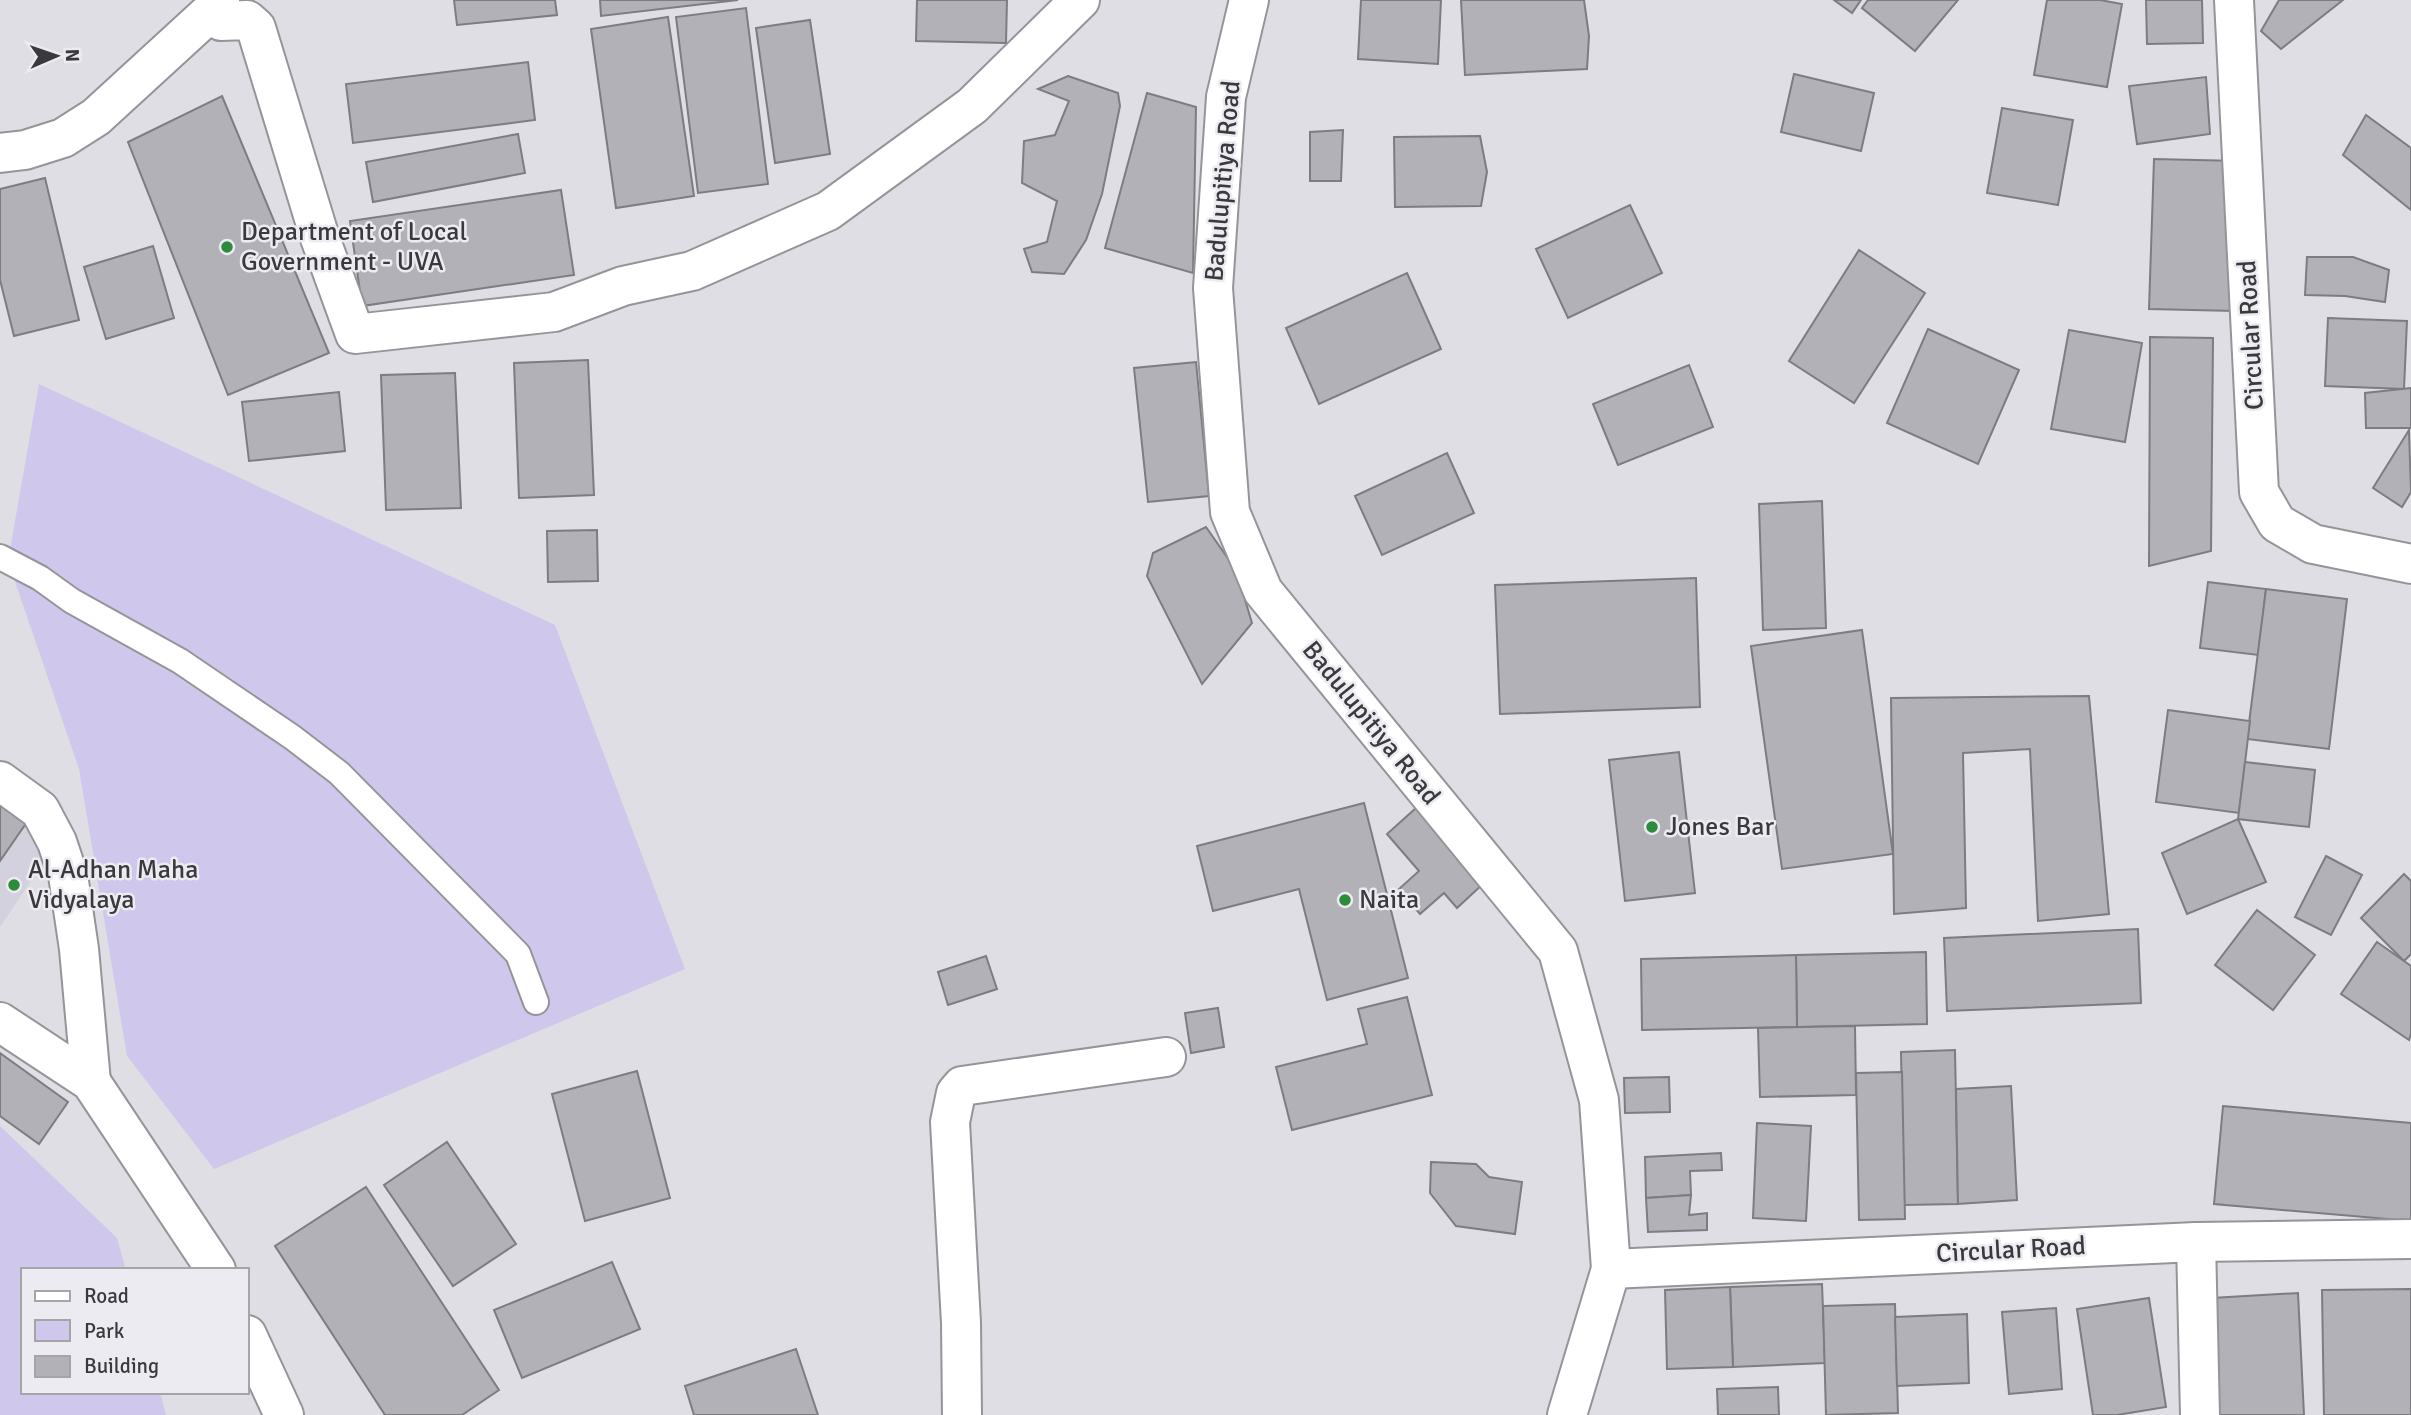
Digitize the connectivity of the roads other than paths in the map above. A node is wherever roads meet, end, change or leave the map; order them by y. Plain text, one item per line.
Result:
1 (1080, 0) edge
2 (1249, 0) edge
3 (2234, 0) edge
4 (218, 4) edge
5 (0, 153) edge
6 (0, 557) edge
7 (2411, 564) edge
8 (0, 781) edge
9 (536, 1002) dead end
10 (0, 1023) edge
11 (1166, 1057) dead end
12 (91, 1082) junction
13 (2411, 1239) edge
14 (2196, 1242) junction
15 (215, 1268) edge
16 (1611, 1269) junction
17 (248, 1337) edge
18 (284, 1415) edge
19 (962, 1415) edge
20 (1567, 1415) edge
21 (2200, 1415) edge

1 - 4 street
2 - 16 street, Badulupitiya Road
3 - 7 street, Circular Road
4 - 5 street
6 - 9 lane
8 - 12 street
10 - 12 street
11 - 19 street
12 - 15 street
13 - 14 street, Circular Road
14 - 16 street, Circular Road
14 - 21 street
16 - 20 street, Badulupitiya Road
17 - 18 street

